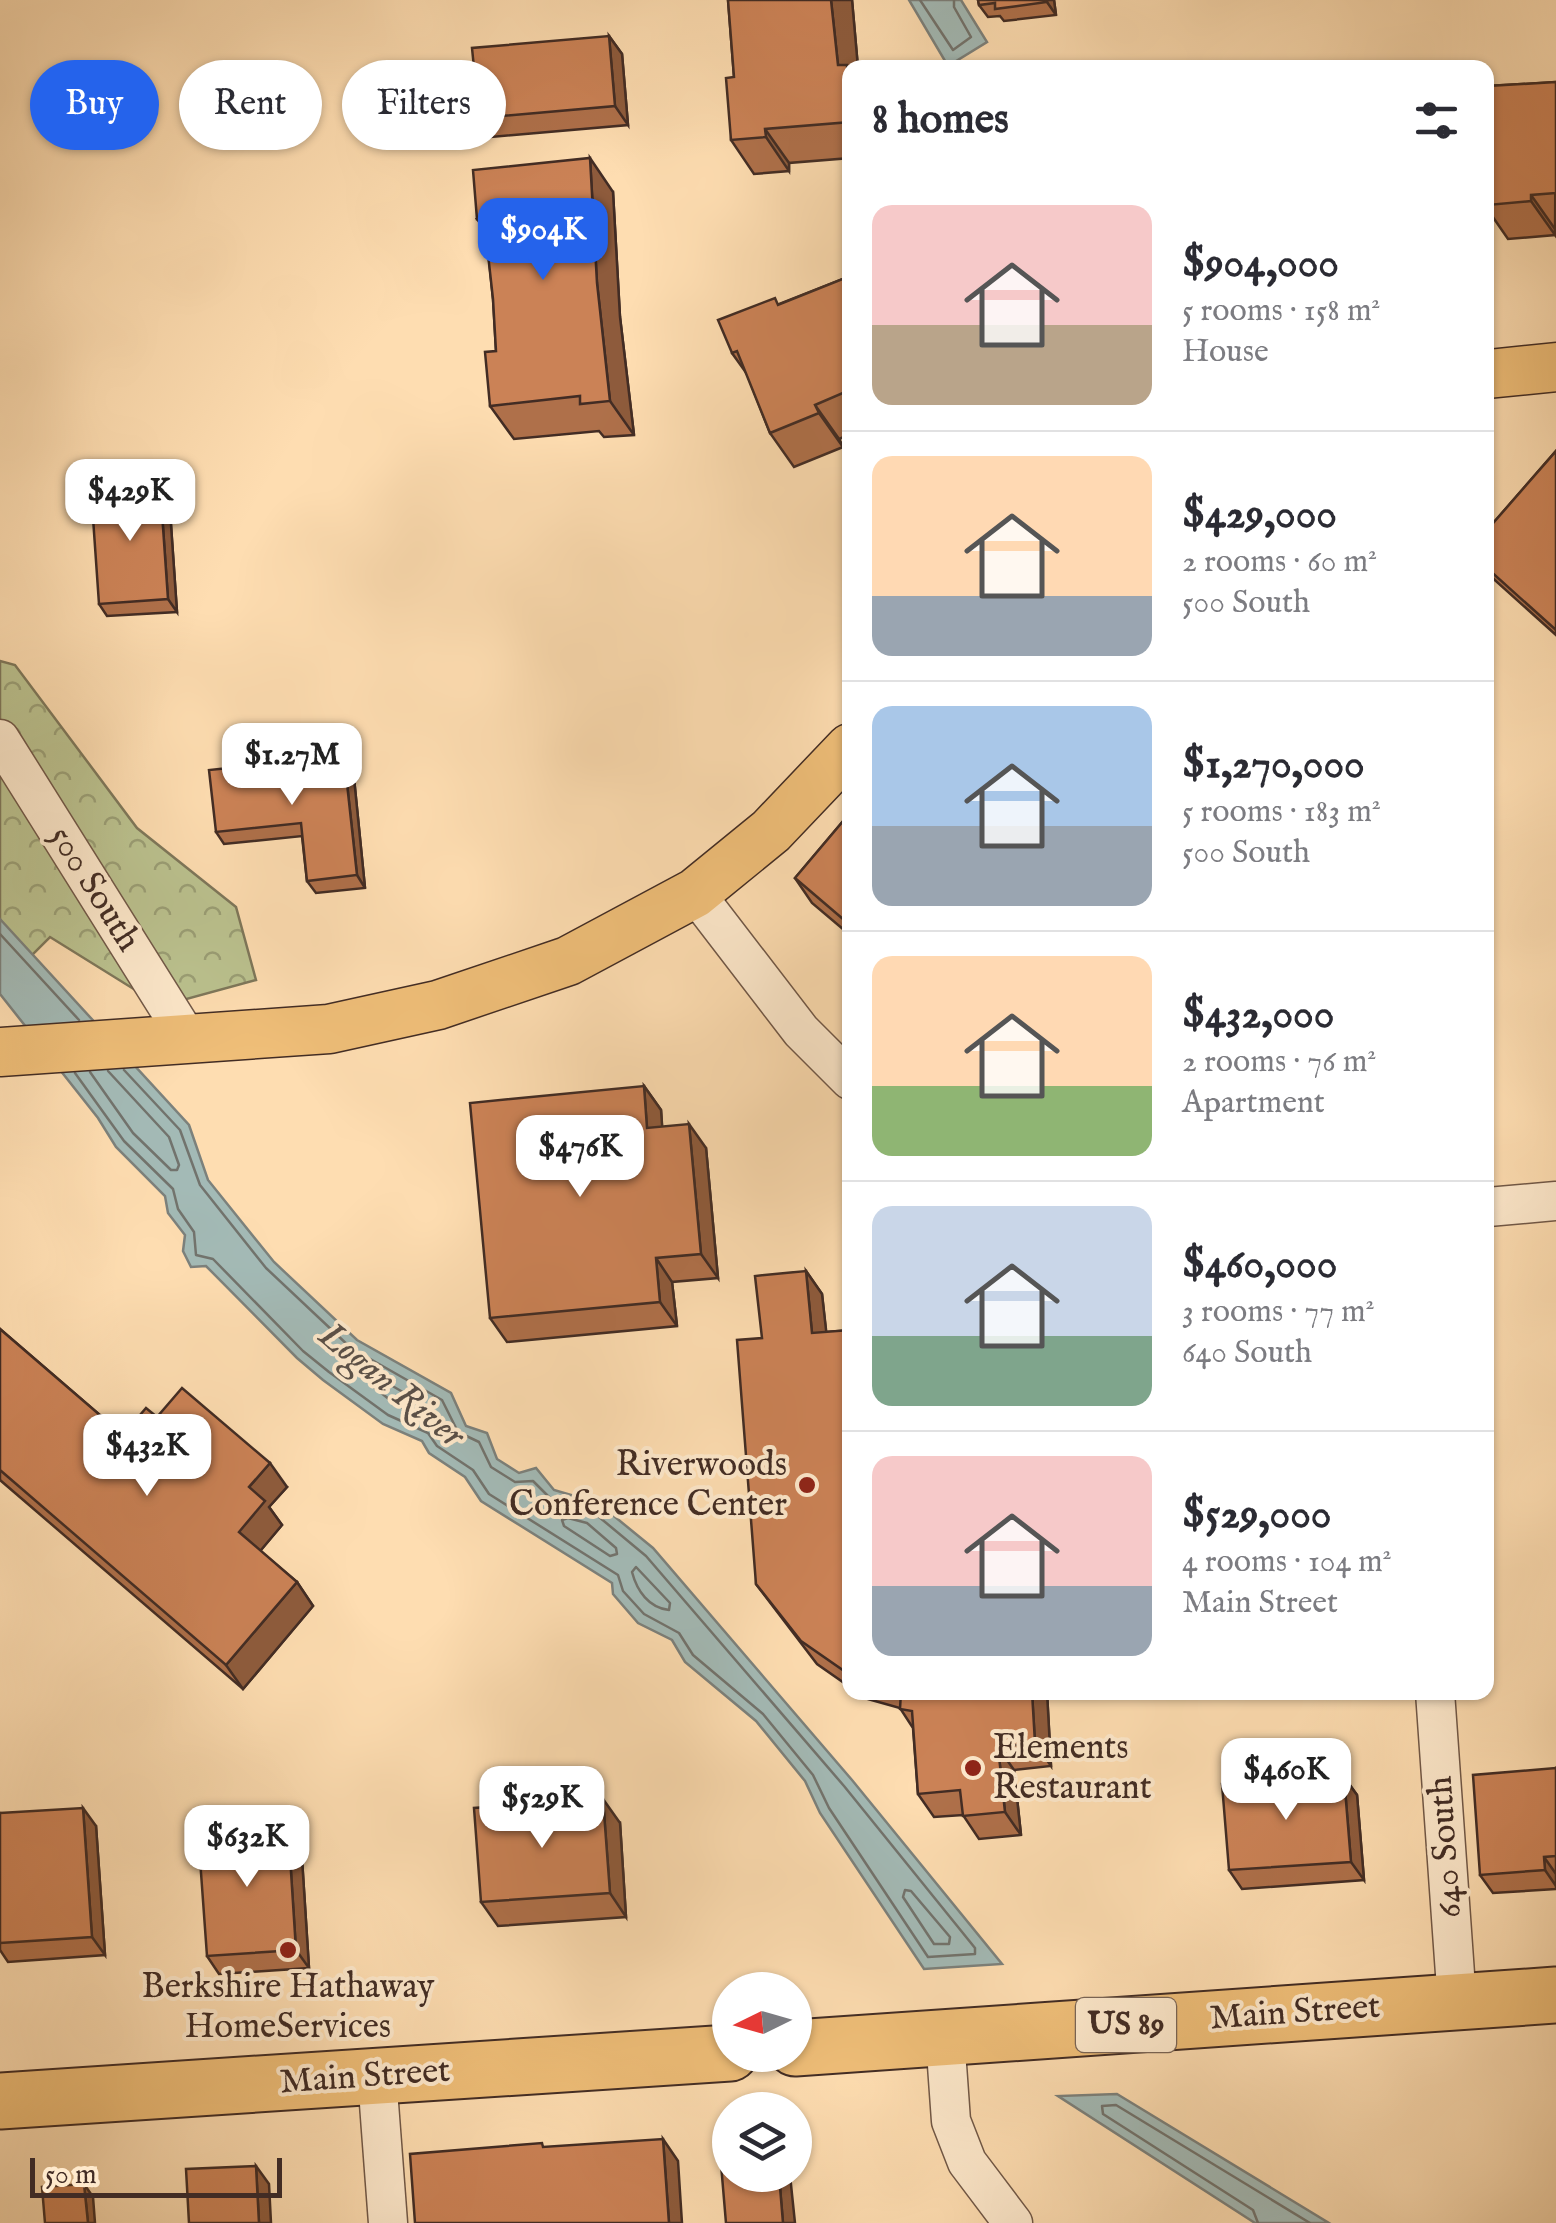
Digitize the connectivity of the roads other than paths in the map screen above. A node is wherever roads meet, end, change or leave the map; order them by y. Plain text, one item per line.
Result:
1 (1556, 367) edge
2 (1494, 373) edge
3 (0, 739) edge
4 (842, 756) edge
5 (695, 893) junction
6 (188, 1040) junction
7 (0, 1052) edge
8 (842, 1072) edge
9 (1556, 1201) edge
10 (1494, 1207) edge
11 (1436, 1700) edge
12 (1556, 1995) edge
13 (1457, 2002) junction
14 (945, 2037) junction
15 (812, 2047) edge
16 (712, 2054) edge
17 (377, 2076) junction
18 (0, 2101) edge
19 (388, 2223) edge
20 (1013, 2223) edge

1 - 2 main road
3 - 6 street, 500 South
4 - 5 main road
5 - 6 main road
5 - 8 street
6 - 7 main road
9 - 10 street
11 - 13 street, 640 South
12 - 13 highway, Main Street / US 89
13 - 14 highway, Main Street / US 89
14 - 15 highway, Main Street / US 89
14 - 20 street
16 - 17 highway, Main Street
17 - 18 highway, Main Street
17 - 19 street

